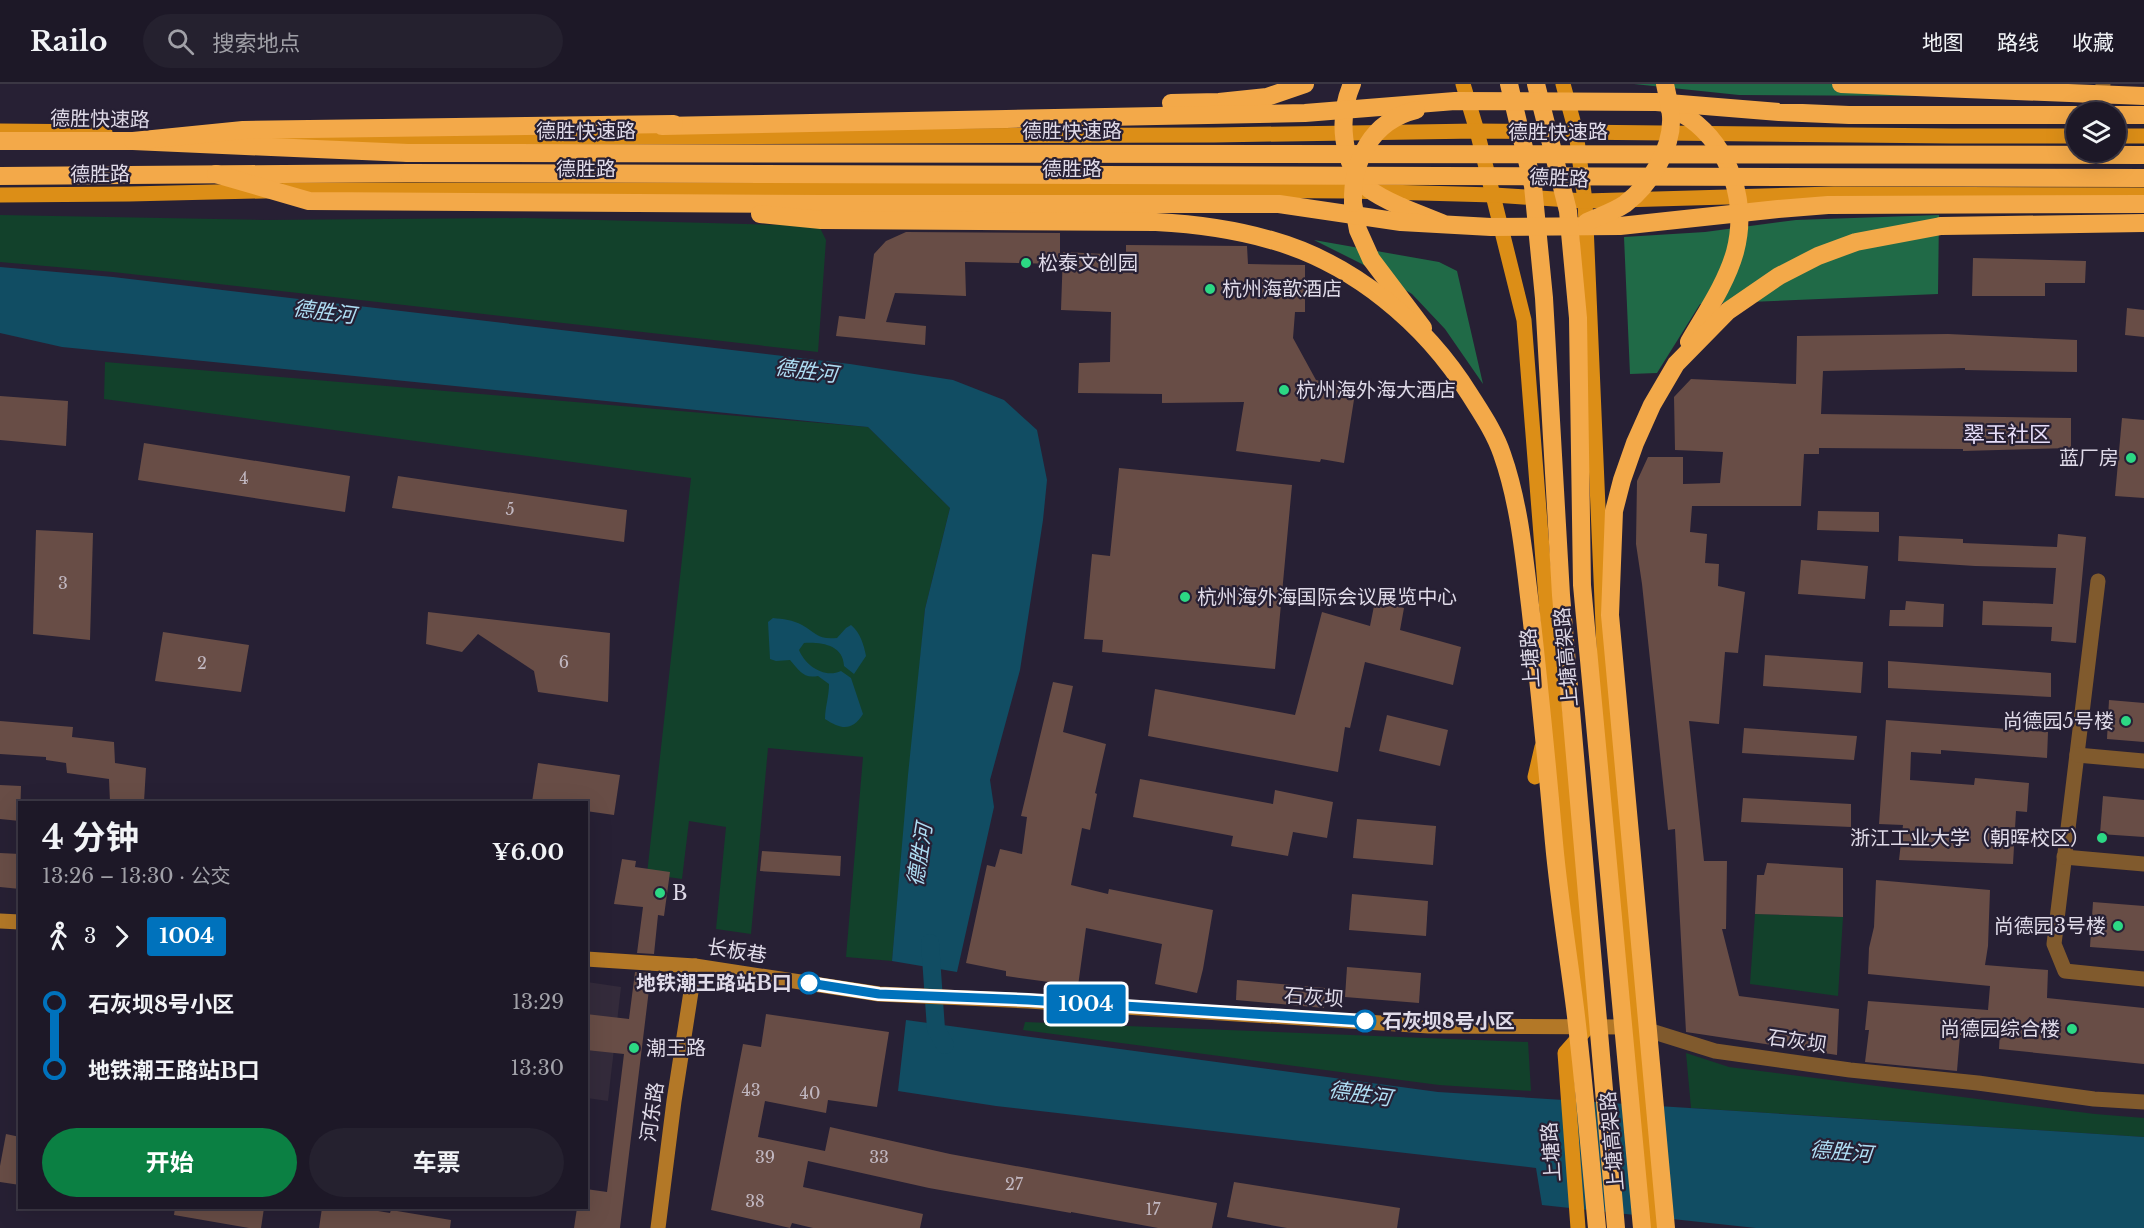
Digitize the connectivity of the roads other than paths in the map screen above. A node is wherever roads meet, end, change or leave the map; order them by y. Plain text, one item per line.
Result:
1 (1305, 84) edge
2 (1352, 84) edge
3 (1509, 84) edge
4 (1536, 84) edge
5 (1563, 84) edge
6 (1665, 84) edge
7 (1841, 84) edge
8 (2103, 84) edge
9 (1459, 92) edge
10 (2144, 96) edge
11 (1656, 102) junction
12 (2105, 102) edge
13 (2144, 103) edge
14 (2126, 106) edge
15 (2126, 113) edge
16 (2066, 115) edge
17 (2144, 115) edge
18 (662, 126) junction
19 (0, 131) edge
20 (1477, 131) junction
21 (1576, 132) junction
22 (2066, 136) edge
23 (2126, 136) edge
24 (2144, 136) edge
25 (0, 141) edge
26 (133, 141) junction
27 (2144, 155) edge
28 (216, 174) junction
29 (0, 176) edge
30 (2144, 178) edge
31 (0, 195) edge
32 (1494, 195) junction
33 (2144, 195) edge
34 (1585, 201) junction
35 (626, 202) junction
36 (2144, 204) edge
37 (2144, 223) edge
38 (1444, 224) junction
39 (1577, 226) junction
40 (1441, 352) junction
41 (1676, 364) junction
42 (2098, 581) dead end
43 (1554, 700) junction
44 (2077, 755) junction
45 (2144, 761) edge
46 (1535, 777) dead end
47 (2064, 857) junction
48 (2144, 864) edge
49 (0, 921) edge
50 (18, 922) edge
51 (588, 959) edge
52 (695, 966) junction
53 (2144, 979) edge
54 (879, 994) joint
55 (1638, 1027) junction
56 (1587, 1028) junction
57 (2144, 1102) edge
58 (658, 1228) edge
59 (1578, 1228) edge
60 (1598, 1228) edge
61 (1616, 1228) edge
62 (1642, 1228) edge
63 (1657, 1228) edge
64 (1666, 1228) edge

1 - 18 highway, bridge
2 - 38 highway, bridge
3 - 61 highway, 上塘高架路, bridge
4 - 62 highway, 上塘高架路, bridge
5 - 21 main road
6 - 39 highway, bridge
7 - 10 highway, bridge
8 - 12 street
9 - 11 highway, bridge
9 - 18 highway, bridge
9 - 20 main road, 上塘路
9 - 40 highway, bridge
11 - 16 highway, bridge
11 - 41 highway, bridge
13 - 14 street
15 - 17 highway
18 - 26 highway, bridge
19 - 20 main road, 德胜路
20 - 21 main road, 德胜路
20 - 32 main road, 上塘路
21 - 22 main road, 德胜路
21 - 34 main road
23 - 24 main road
25 - 26 highway, 德胜快速路
26 - 27 highway, 德胜快速路, bridge
28 - 29 highway
28 - 30 highway, bridge
28 - 35 highway, bridge
31 - 32 main road, 德胜路
32 - 34 main road, 德胜路
32 - 43 main road, 上塘路
33 - 34 main road, 德胜路
34 - 55 main road
35 - 38 highway, bridge
35 - 40 highway, bridge
36 - 39 highway, bridge
37 - 41 highway, bridge
38 - 39 highway, bridge
40 - 60 highway, bridge
41 - 64 highway, bridge
42 - 44 street
43 - 46 main road
43 - 56 main road, 上塘路
44 - 45 street
44 - 47 street
47 - 48 street
47 - 53 street
49 - 50 street
51 - 52 street, 长板巷
52 - 54 street, 长板巷
52 - 58 street, 河东路
54 - 56 street, 石灰坝
55 - 56 street, 石灰坝
55 - 57 street, 石灰坝
55 - 63 main road
56 - 59 main road, 上塘路

